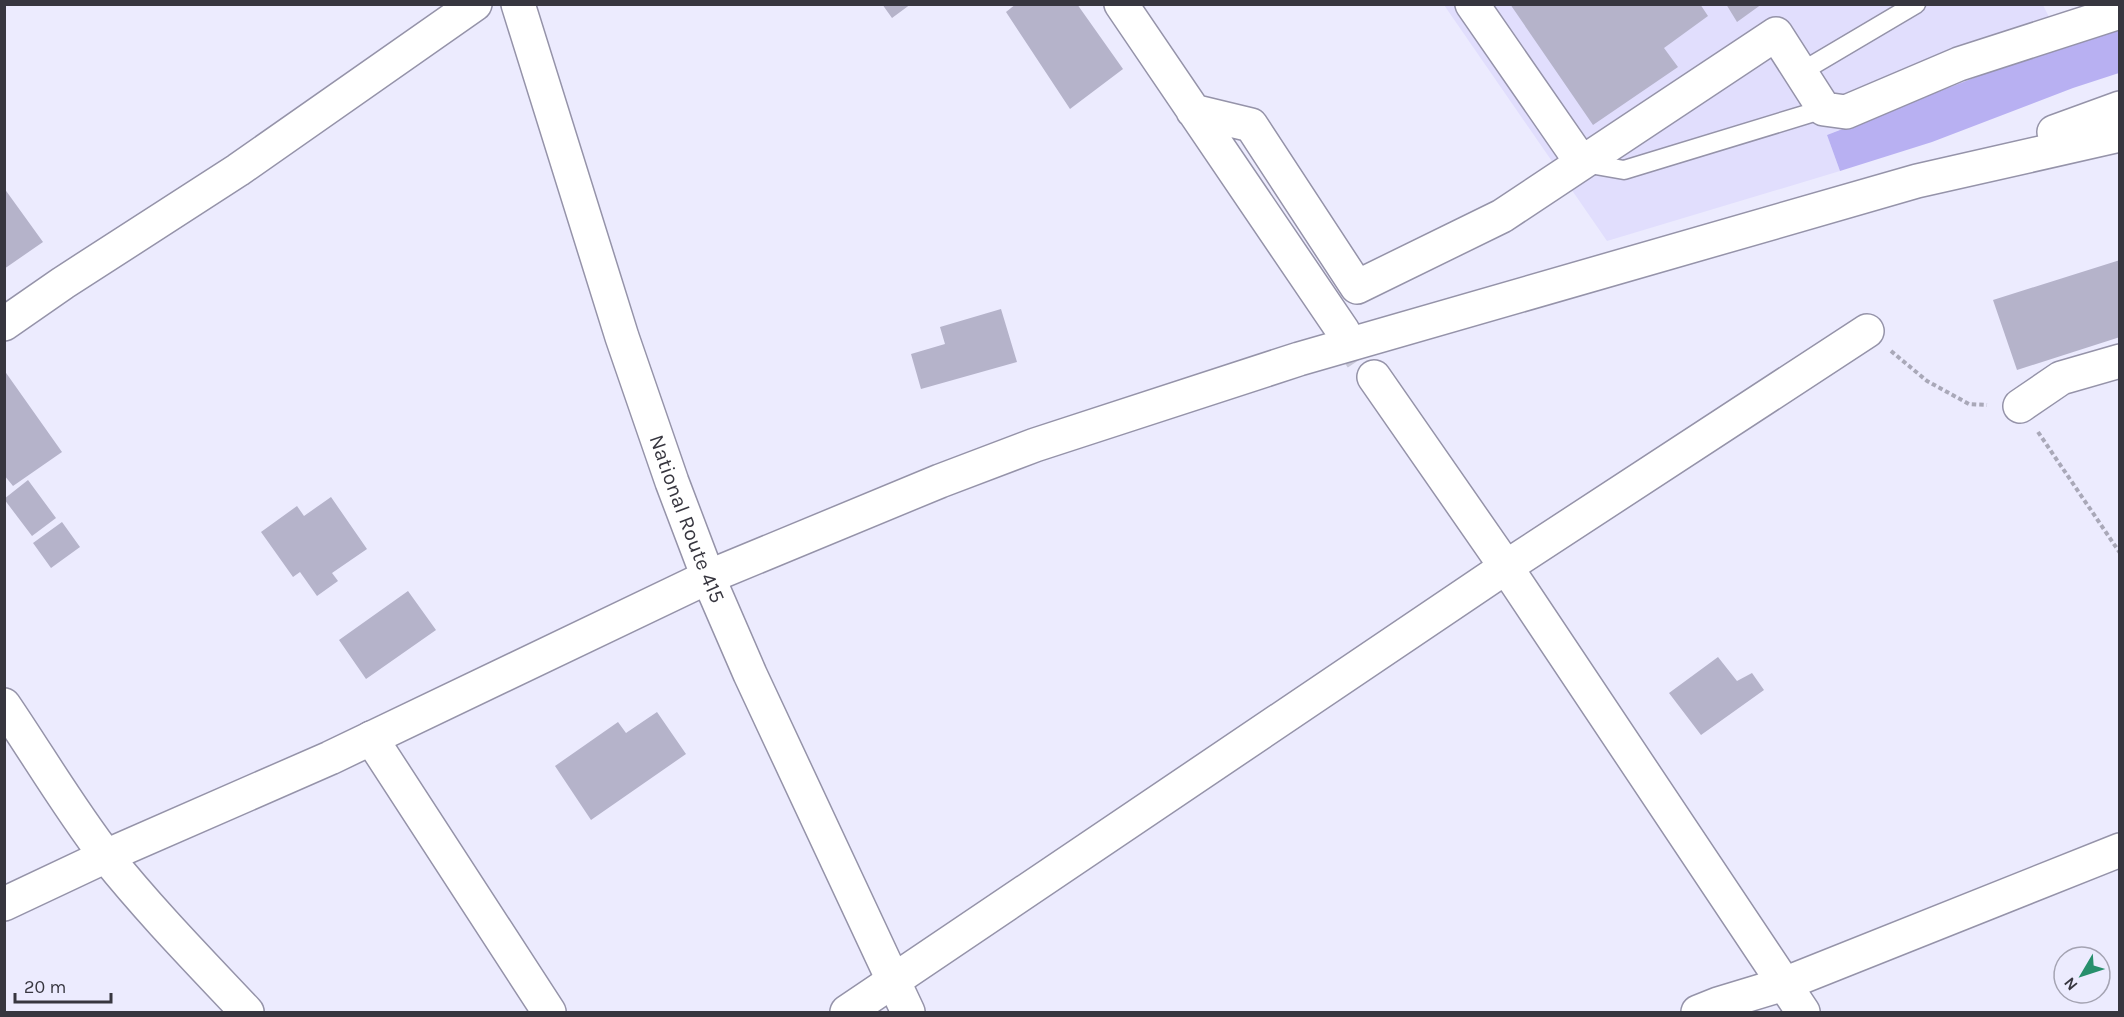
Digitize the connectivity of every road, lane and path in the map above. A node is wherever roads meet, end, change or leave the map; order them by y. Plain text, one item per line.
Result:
1 (475, 4) edge
2 (518, 4) edge
3 (1121, 4) edge
4 (1472, 4) edge
5 (1916, 4) edge
6 (2120, 12) edge
7 (1801, 72) junction
8 (2120, 108) edge
9 (1824, 109) junction
10 (1193, 111) junction
11 (2120, 135) edge
12 (1582, 163) junction
13 (1917, 181) junction
14 (4, 324) edge
15 (1343, 331) tunnel mouth
16 (1867, 331) dead end
17 (2120, 361) edge
18 (1374, 377) tunnel mouth
19 (2020, 406) dead end
20 (1506, 567) junction
21 (708, 577) junction
22 (4, 705) edge
23 (371, 738) junction
24 (2120, 850) edge
25 (106, 856) junction
26 (4, 904) edge
27 (894, 982) junction
28 (1784, 984) junction
29 (247, 1012) edge
30 (549, 1012) edge
31 (847, 1012) edge
32 (908, 1012) edge
33 (1698, 1012) edge
34 (1803, 1012) edge

1 - 14 main road
2 - 21 main road, National Route 415
3 - 10 main road
4 - 12 main road
5 - 7 lane
6 - 9 main road
7 - 9 main road
7 - 12 main road
8 - 13 main road
9 - 12 lane
10 - 12 main road
10 - 15 main road
11 - 13 main road
13 - 21 main road
16 - 20 main road
17 - 19 main road
18 - 20 main road
20 - 27 main road
20 - 28 main road
21 - 23 main road
21 - 27 main road, National Route 415
22 - 25 main road
23 - 25 main road
23 - 30 main road
24 - 28 main road
25 - 26 main road
25 - 29 main road
27 - 31 main road
27 - 32 main road, National Route 415
28 - 33 main road
28 - 34 main road

